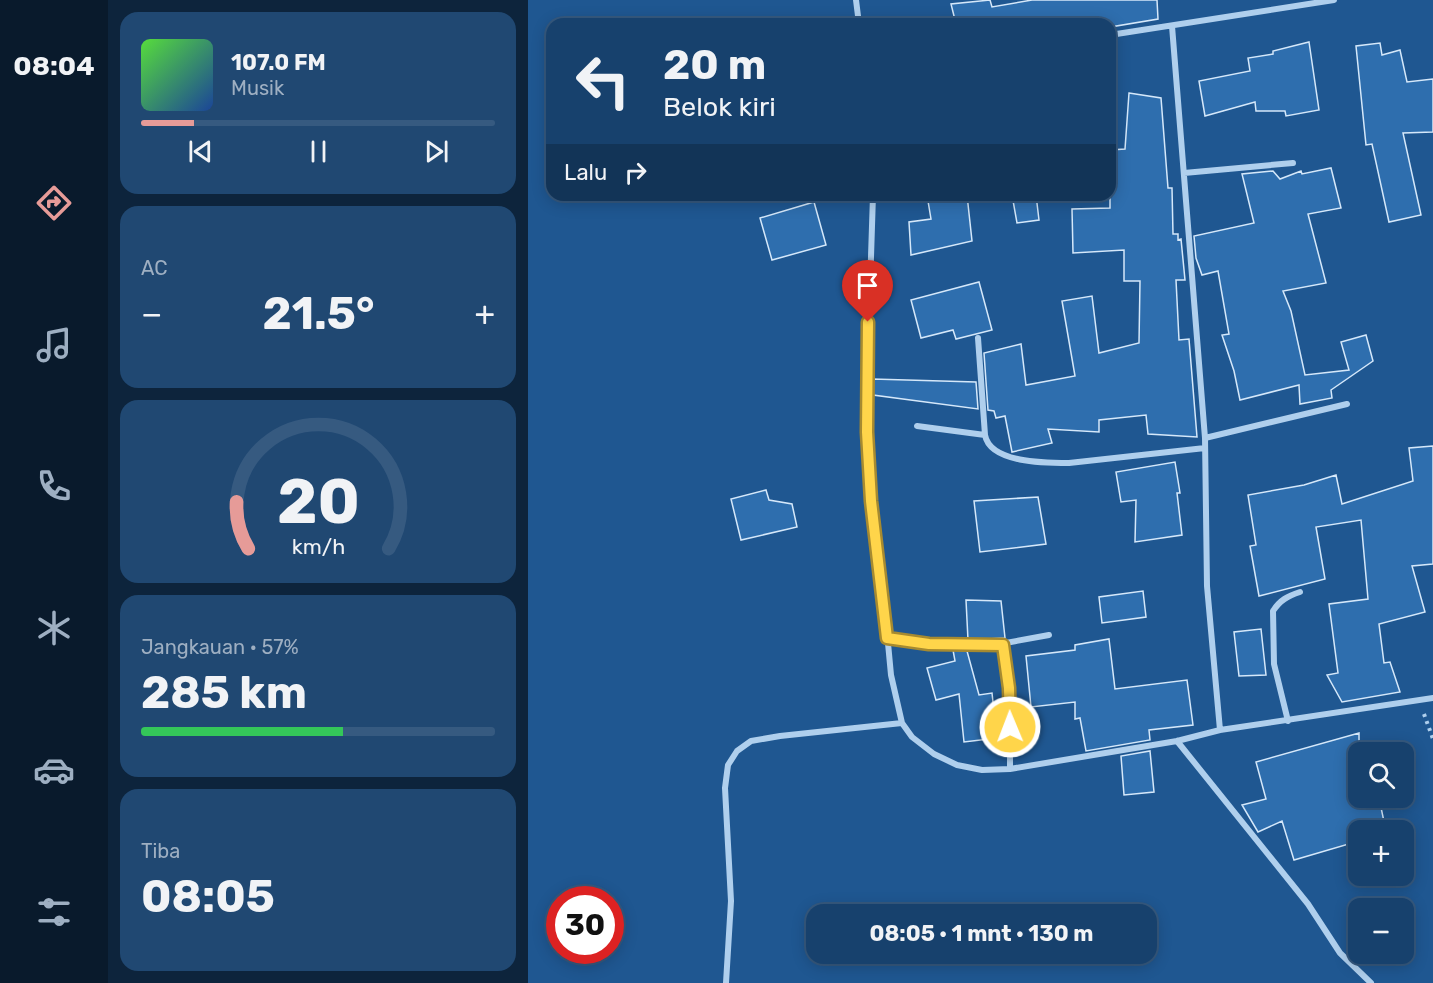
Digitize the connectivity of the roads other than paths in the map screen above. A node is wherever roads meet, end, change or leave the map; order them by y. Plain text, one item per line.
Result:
1 (856, 0) edge
2 (1334, 0) edge
3 (859, 18) edge
4 (1173, 26) junction
5 (1116, 34) edge
6 (1293, 163) dead end
7 (1184, 173) junction
8 (873, 201) edge
9 (978, 338) dead end
10 (1347, 404) dead end
11 (917, 426) dead end
12 (984, 435) junction
13 (1205, 438) junction
14 (1205, 448) junction
15 (1300, 592) dead end
16 (1049, 635) dead end
17 (887, 638) junction
18 (1003, 645) junction
19 (1433, 698) edge
20 (1288, 721) junction
21 (902, 723) junction
22 (1220, 730) junction
23 (1177, 741) junction
24 (1010, 769) junction
25 (726, 983) edge
26 (1371, 983) edge

1 - 3 street
2 - 4 street
4 - 5 street
4 - 7 street
6 - 7 street
7 - 13 street
8 - 17 street
9 - 12 street
10 - 13 street
11 - 12 street
12 - 14 street
13 - 14 street
14 - 22 street
15 - 20 street
16 - 18 street
17 - 18 street
17 - 21 street
18 - 24 street
19 - 20 street
20 - 22 street
21 - 24 street
21 - 25 street
22 - 23 street
23 - 24 street
23 - 26 street

